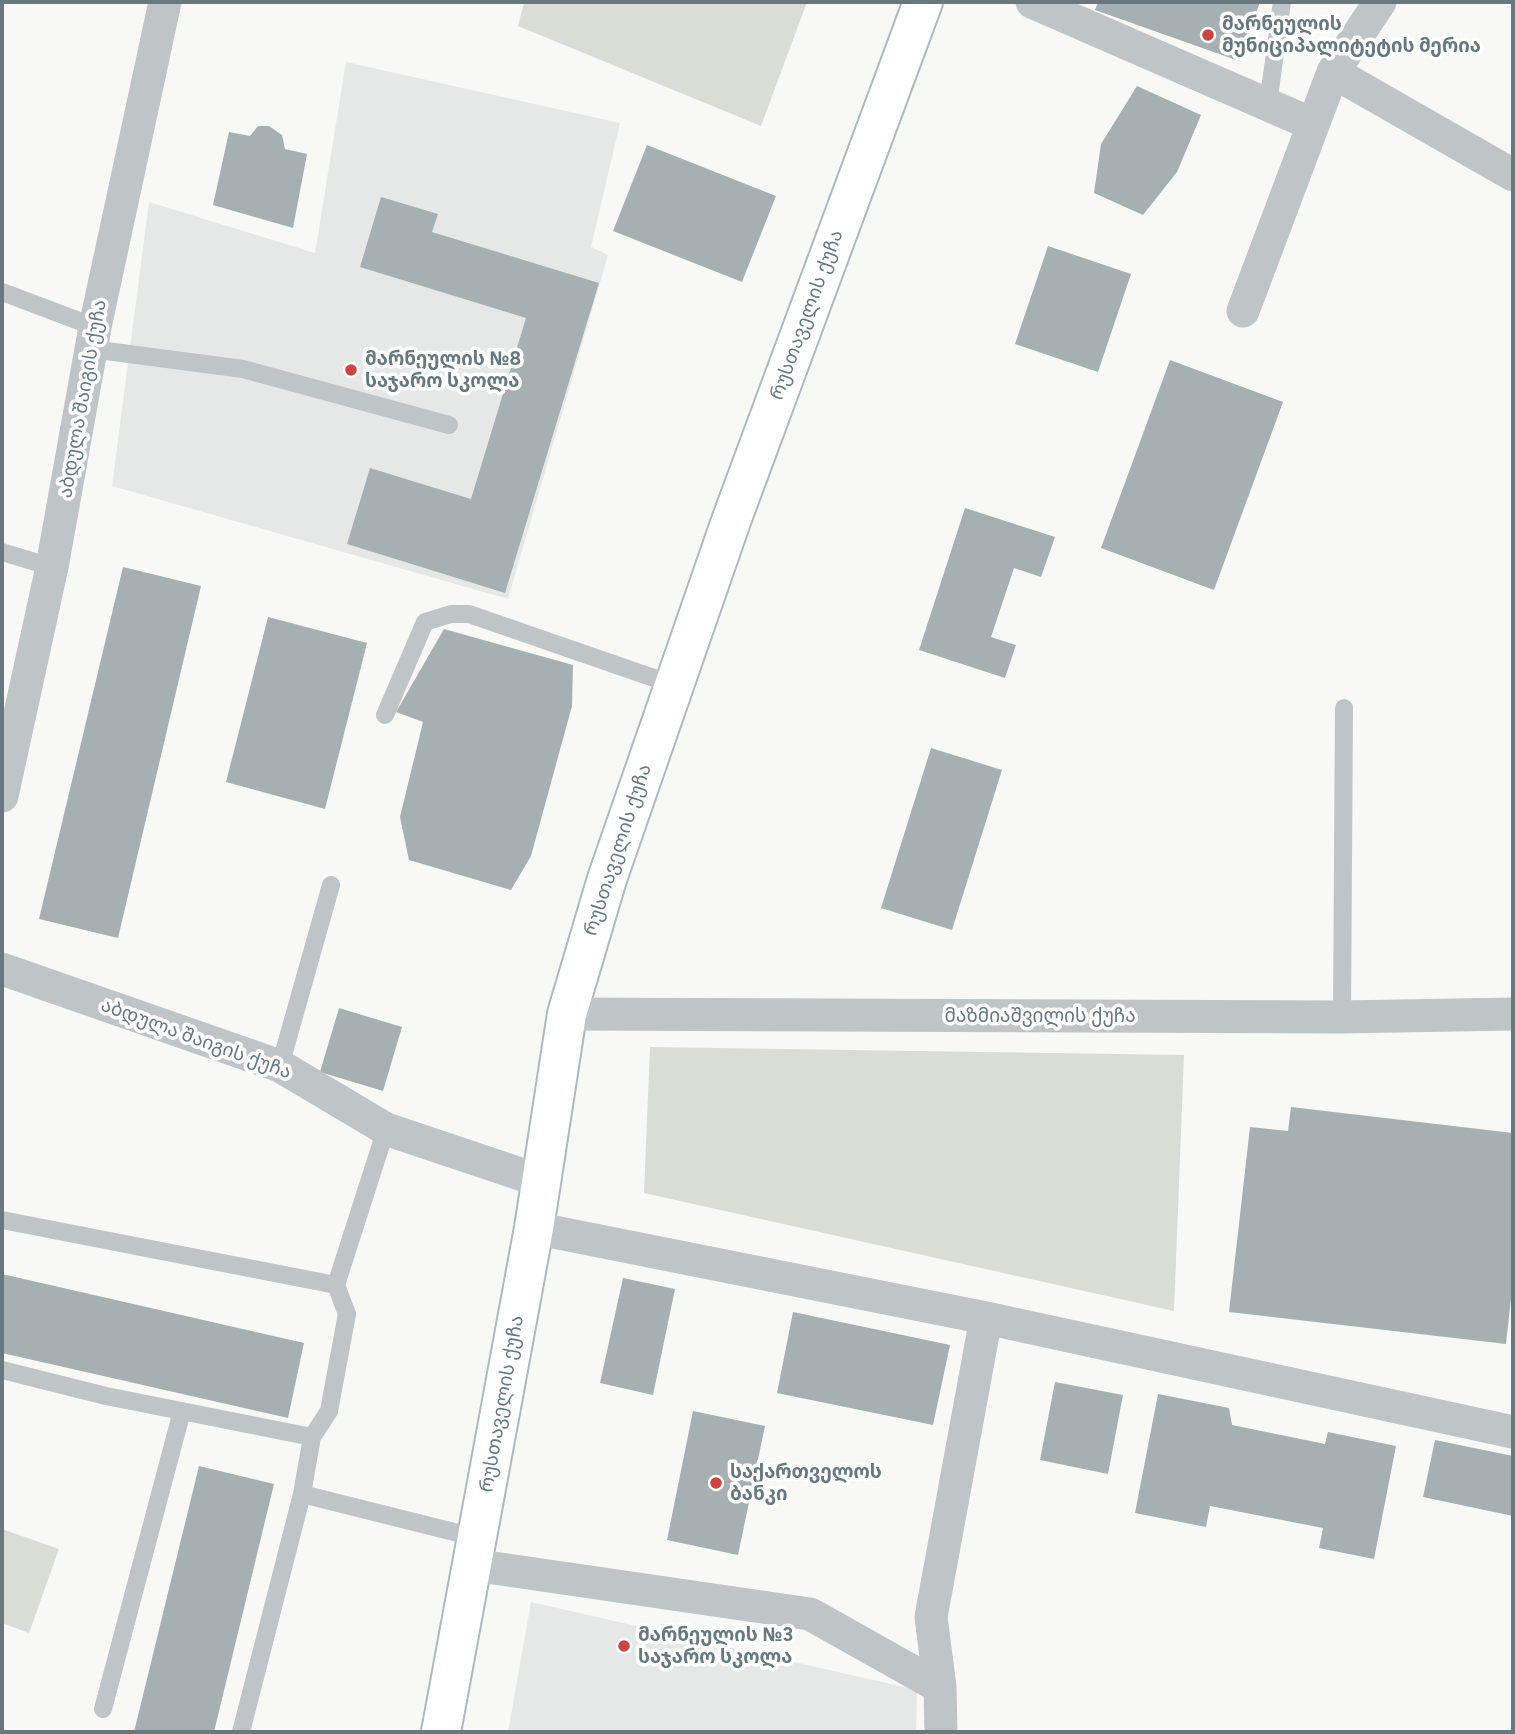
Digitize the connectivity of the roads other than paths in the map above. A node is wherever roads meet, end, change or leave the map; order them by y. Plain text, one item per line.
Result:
1 (165, 2) edge
2 (923, 2) edge
3 (1032, 2) edge
4 (1282, 2) edge
5 (1380, 2) edge
6 (1333, 72) junction
7 (1268, 104) junction
8 (1312, 124) junction
9 (1513, 175) edge
10 (2, 292) edge
11 (1242, 311) dead end
12 (93, 338) junction
13 (449, 425) dead end
14 (2, 552) edge
15 (52, 568) junction
16 (674, 685) junction
17 (1344, 708) dead end
18 (384, 715) dead end
19 (2, 796) edge
20 (331, 885) dead end
21 (2, 969) edge
22 (567, 1014) junction
23 (1513, 1014) edge
24 (1342, 1017) junction
25 (280, 1066) junction
26 (386, 1129) junction
27 (541, 1181) junction
28 (2, 1220) edge
29 (534, 1228) junction
30 (336, 1285) junction
31 (986, 1318) junction
32 (2, 1370) edge
33 (182, 1411) junction
34 (1513, 1432) edge
35 (312, 1437) junction
36 (302, 1494) junction
37 (476, 1552) junction
38 (940, 1687) junction
39 (103, 1709) dead end
40 (241, 1732) edge
41 (441, 1732) edge
42 (941, 1732) edge

1 - 12 street, აბდულა შაიგის ქუჩა
2 - 16 main road, რუსთაველის ქუჩა
3 - 7 street
4 - 7 lane
5 - 6 street
6 - 8 street
6 - 9 street
7 - 8 street
8 - 11 street
10 - 12 lane
12 - 13 lane
12 - 15 street, აბდულა შაიგის ქუჩა
14 - 15 lane
15 - 19 street, აბდულა შაიგის ქუჩა
16 - 18 lane
16 - 22 main road, რუსთაველის ქუჩა
17 - 24 lane
20 - 25 lane
21 - 25 street, აბდულა შაიგის ქუჩა
22 - 24 street, მაზმიაშვილის ქუჩა
22 - 27 main road, რუსთაველის ქუჩა
23 - 24 street, მაზმიაშვილის ქუჩა
25 - 26 street, აბდულა შაიგის ქუჩა
26 - 27 street, აბდულა შაიგის ქუჩა
26 - 30 lane
27 - 29 main road, რუსთაველის ქუჩა
28 - 30 lane
29 - 31 street
29 - 37 main road, რუსთაველის ქუჩა
30 - 35 lane
31 - 34 street
31 - 38 street
32 - 33 lane
33 - 35 lane
33 - 39 lane
35 - 36 lane
36 - 37 lane
36 - 40 lane
37 - 38 street
37 - 41 main road, რუსთაველის ქუჩა
38 - 42 street

